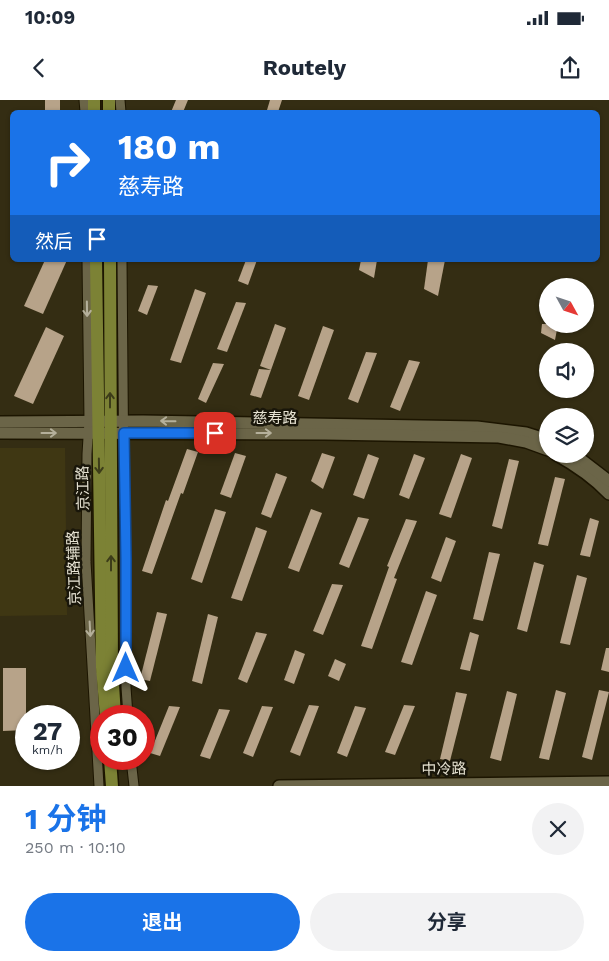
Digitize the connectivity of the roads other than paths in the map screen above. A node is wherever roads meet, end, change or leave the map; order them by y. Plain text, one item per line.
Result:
1 (87, 262) edge
2 (96, 262) edge
3 (110, 262) edge
4 (122, 262) edge
5 (123, 421) junction
6 (0, 422) edge
7 (103, 428) junction
8 (0, 433) edge
9 (539, 437) edge
10 (539, 447) edge
11 (570, 463) edge
12 (586, 463) edge
13 (609, 481) edge
14 (609, 494) edge
15 (105, 705) edge
16 (114, 705) edge
17 (127, 705) edge
18 (111, 770) edge
19 (119, 770) edge
20 (132, 770) edge
21 (609, 782) edge
22 (98, 786) edge
23 (112, 786) edge
24 (120, 786) edge
25 (134, 786) edge
26 (279, 786) edge

1 -> 7 street, 京江路辅路
2 - 7 main road, 京江路
7 -> 3 main road, 京江路
4 - 5 street
5 - 7 street, 慈寿路
9 -> 5 street, 慈寿路
6 - 7 street, 慈寿路
8 -> 7 street, 慈寿路
7 -> 10 street, 慈寿路
7 -> 15 main road, 京江路
16 -> 7 main road, 京江路
7 - 17 street, 京江路辅路
7 -> 22 street, 京江路辅路
11 - 14 street
12 - 13 street
18 - 23 main road
19 - 24 main road
20 - 25 street
21 - 26 street, 中冷路

